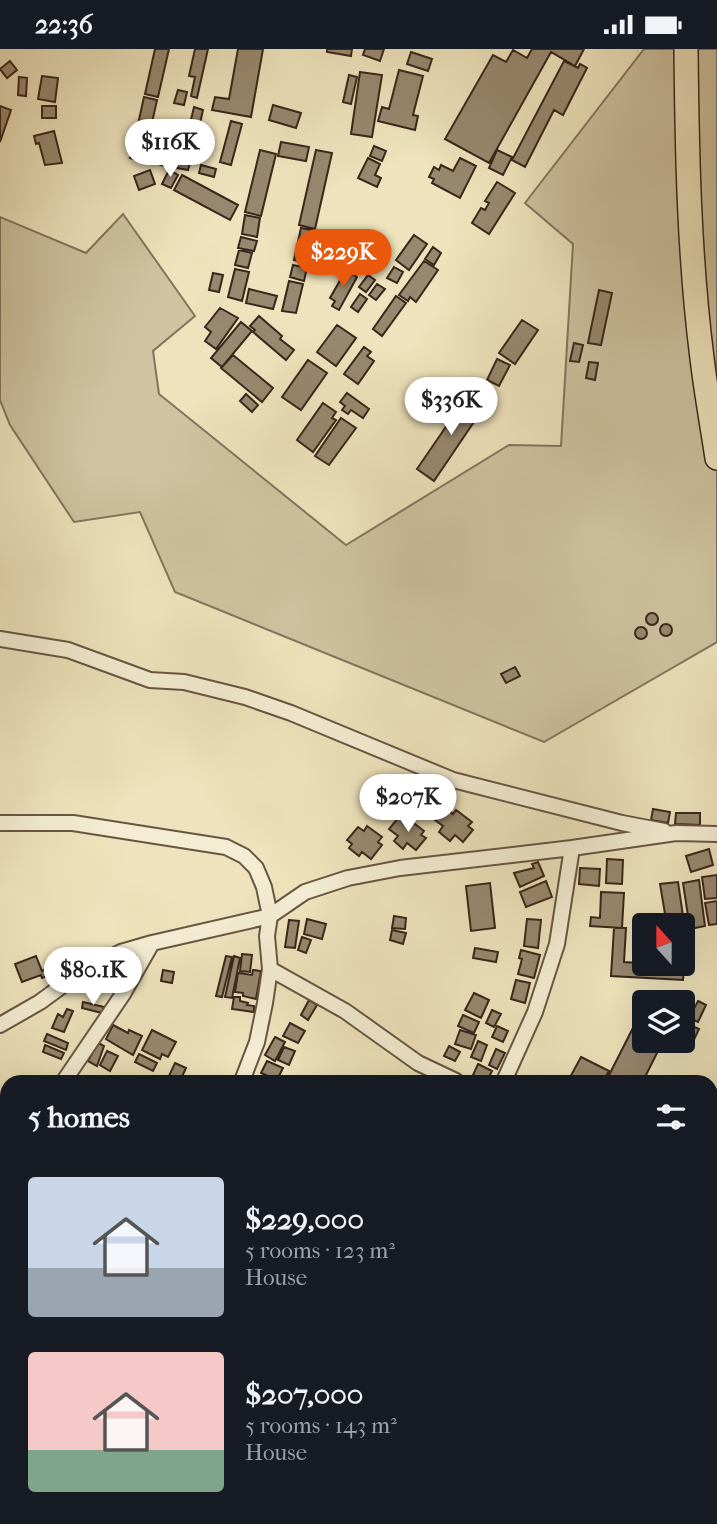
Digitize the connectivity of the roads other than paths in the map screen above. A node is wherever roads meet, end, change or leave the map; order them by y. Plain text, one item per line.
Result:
1 (686, 49) edge
2 (717, 458) edge
3 (0, 639) edge
4 (0, 823) edge
5 (676, 833) junction
6 (717, 834) edge
7 (572, 848) junction
8 (270, 916) junction
9 (152, 943) junction
10 (270, 969) junction
11 (0, 1025) edge
12 (68, 1075) edge
13 (245, 1075) edge
14 (443, 1075) edge
15 (507, 1075) edge

1 - 2 highway
3 - 5 street
4 - 8 street
5 - 6 street
5 - 7 street
7 - 8 street
7 - 15 street
8 - 9 street
8 - 10 street
9 - 11 street
9 - 12 street
10 - 13 street
10 - 14 street

